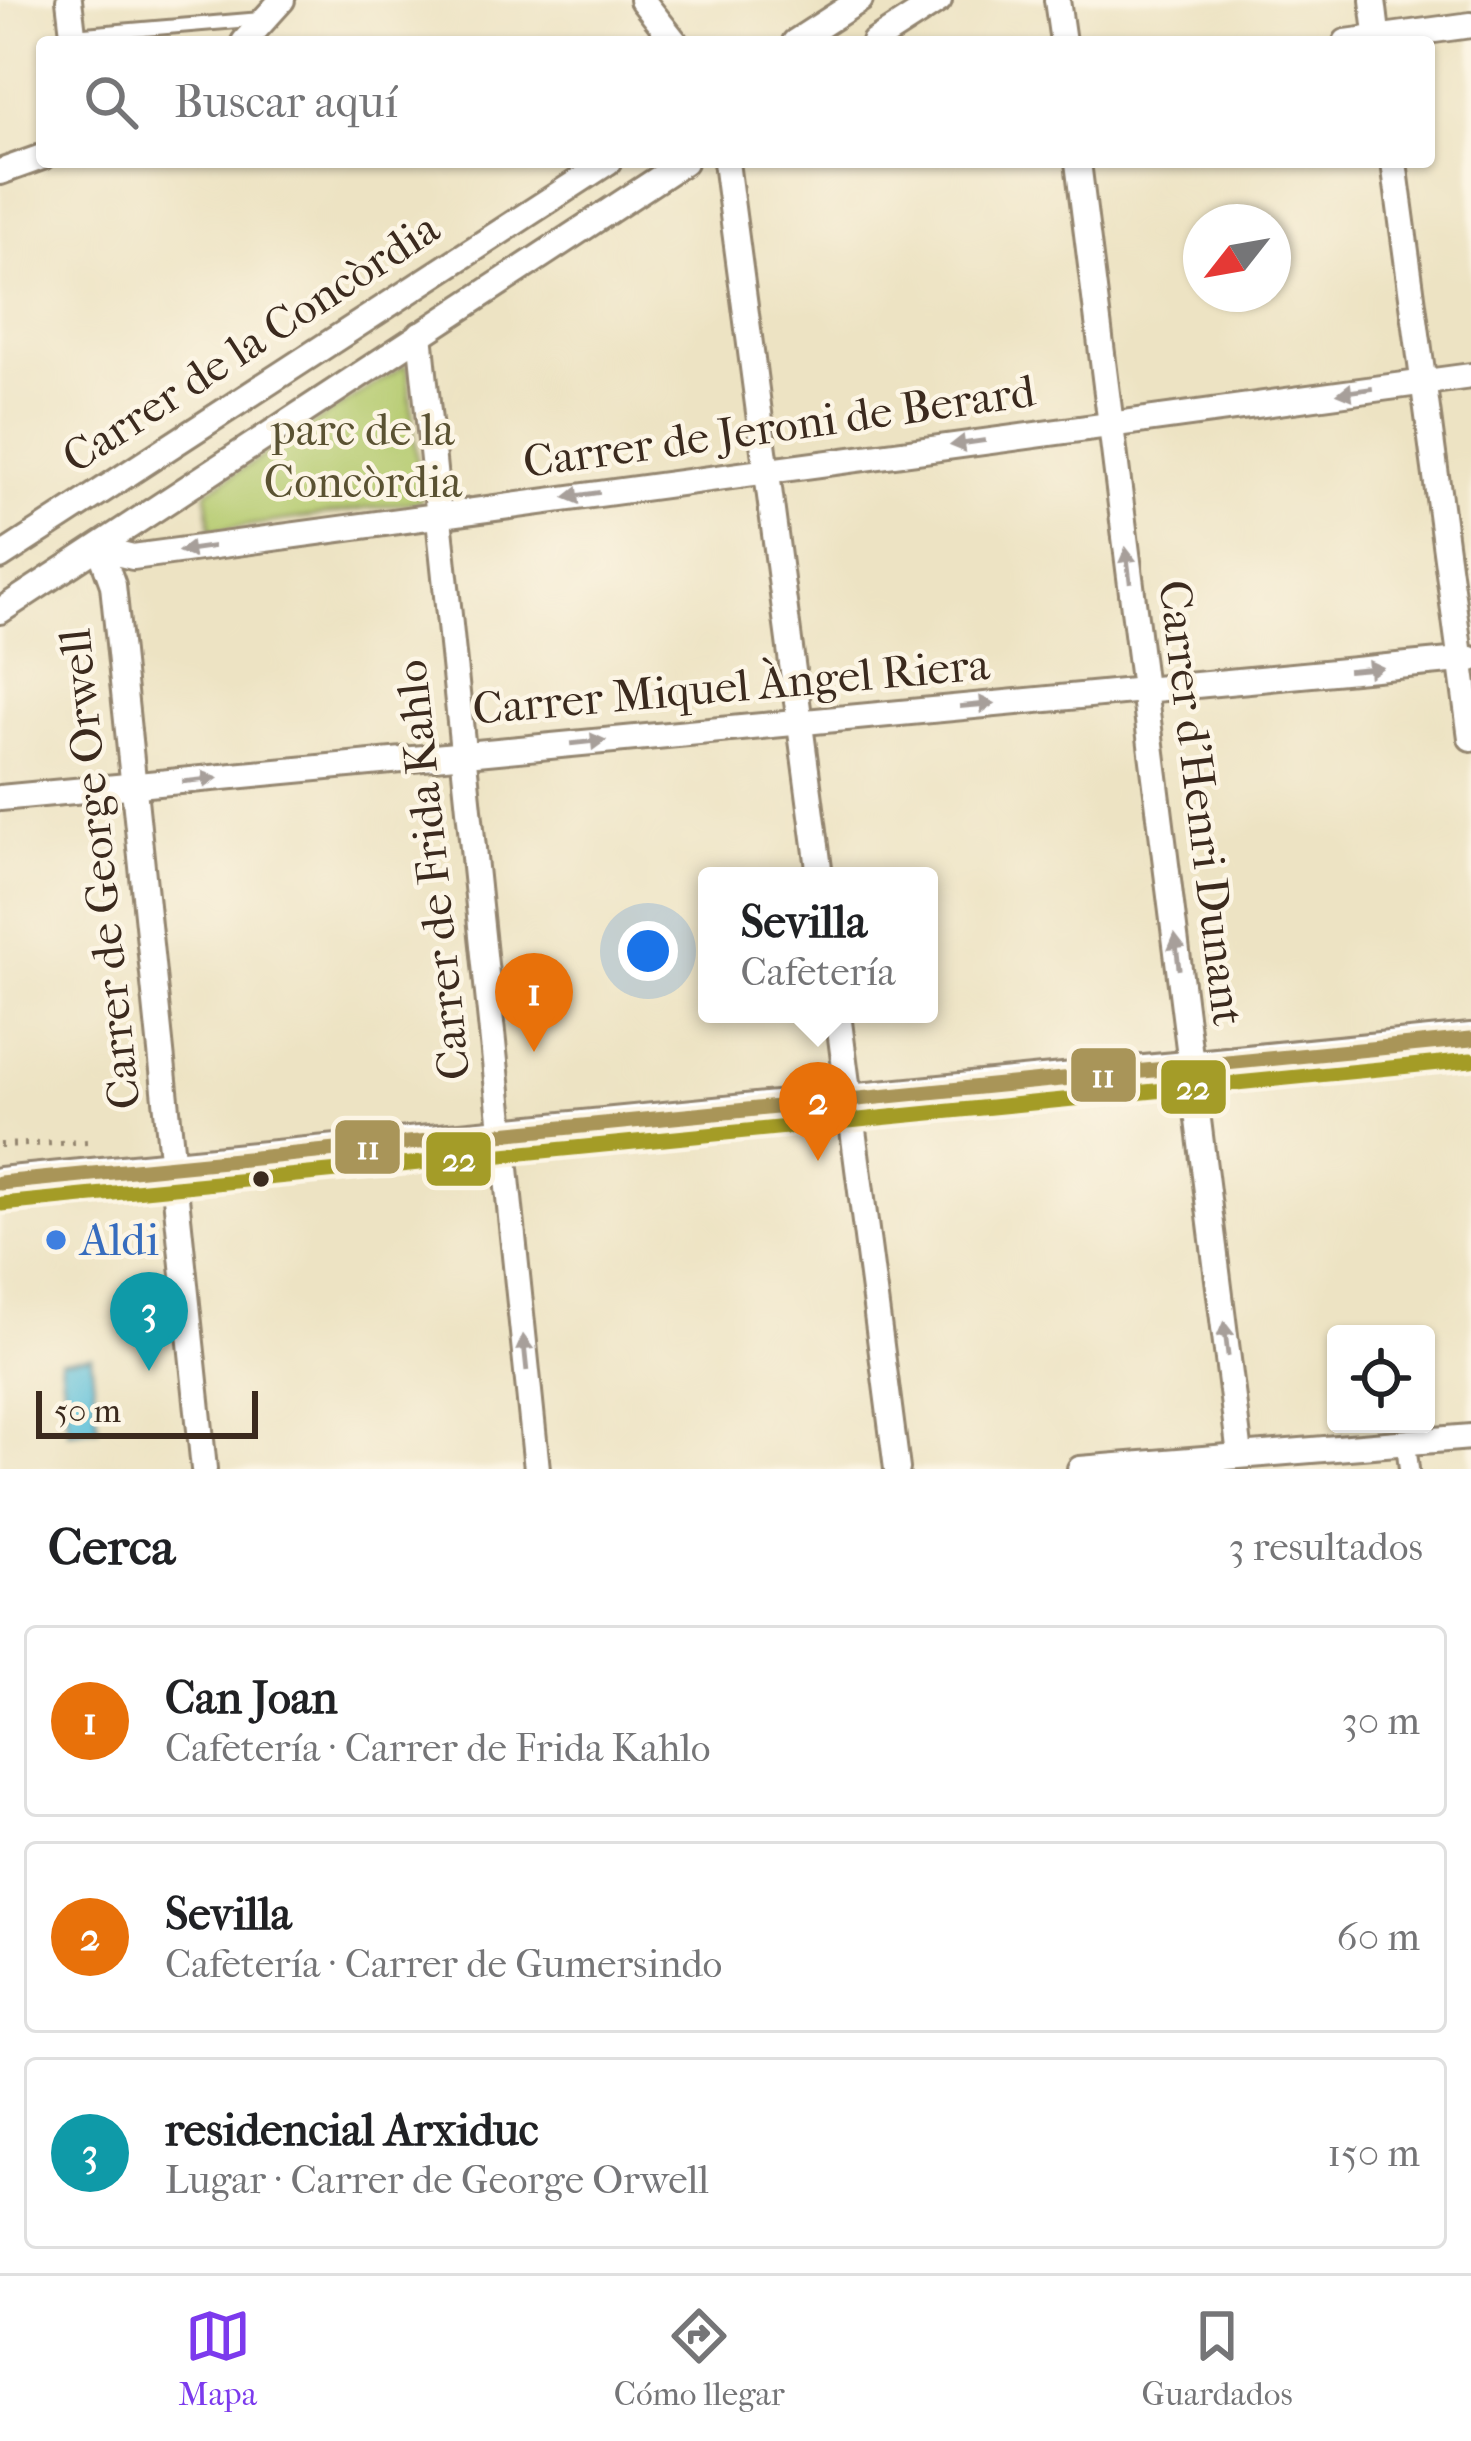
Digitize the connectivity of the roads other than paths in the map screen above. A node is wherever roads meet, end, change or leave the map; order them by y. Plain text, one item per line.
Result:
1 (69, 0) edge
2 (642, 0) edge
3 (860, 0) edge
4 (939, 0) edge
5 (1058, 0) edge
6 (1372, 0) edge
7 (275, 9) edge
8 (1471, 26) edge
9 (74, 36) edge
10 (94, 36) edge
11 (250, 36) edge
12 (671, 36) edge
13 (804, 36) edge
14 (883, 36) edge
15 (1062, 36) edge
16 (1377, 36) edge
17 (1405, 36) edge
18 (36, 159) edge
19 (599, 168) edge
20 (675, 168) edge
21 (727, 168) edge
22 (1079, 168) edge
23 (1395, 168) edge
24 (0, 172) edge
25 (419, 334) junction
26 (1471, 376) edge
27 (1424, 382) junction
28 (1111, 424) junction
29 (766, 470) junction
30 (438, 515) junction
31 (100, 549) junction
32 (0, 557) edge
33 (0, 611) edge
34 (1466, 660) edge
35 (1144, 690) junction
36 (799, 722) junction
37 (1471, 738) edge
38 (463, 754) junction
39 (136, 787) junction
40 (0, 798) edge
41 (819, 867) edge
42 (839, 1023) edge
43 (1471, 1039) edge
44 (1192, 1066) junction
45 (849, 1099) junction
46 (502, 1133) junction
47 (172, 1165) junction
48 (0, 1183) edge
49 (1471, 1437) edge
50 (1406, 1443) junction
51 (1240, 1455) junction
52 (205, 1469) edge
53 (537, 1469) edge
54 (897, 1469) edge
55 (1080, 1469) edge
56 (1409, 1469) edge

1 - 9 street
2 - 12 street
3 - 13 street
4 - 14 street
5 - 15 street
6 - 16 street
7 - 10 lane
7 - 11 street
8 - 17 street
18 - 24 street
19 - 32 street, Carrer de la Concòrdia
20 - 25 street, Carrer de la Concòrdia
21 - 29 street
22 - 28 street, Carrer d'Henri Dunant
23 - 27 street
25 - 30 street, Carrer de Frida Kahlo
25 - 31 street, Carrer de la Concòrdia
26 - 27 street, Carrer de Jeroni de Berard
27 -> 28 street, Carrer de Jeroni de Berard
27 - 34 street
28 -> 29 street, Carrer de Jeroni de Berard
35 -> 28 street, Carrer d'Henri Dunant
29 -> 30 street, Carrer de Jeroni de Berard
29 - 36 street
30 -> 31 street, Carrer de Jeroni de Berard
30 - 38 street, Carrer de Frida Kahlo
31 - 33 street, Carrer de la Concòrdia
31 - 39 street, Carrer de George Orwell
35 -> 34 street, Carrer Miquel Àngel Riera
34 - 37 street
36 -> 35 street, Carrer Miquel Àngel Riera
44 -> 35 street, Carrer d'Henri Dunant
38 -> 36 street, Carrer Miquel Àngel Riera
36 - 41 street
39 -> 38 street, Carrer Miquel Àngel Riera
38 - 46 street, Carrer de Frida Kahlo
39 - 40 street, Carrer Miquel Àngel Riera
39 - 47 street, Carrer de George Orwell
42 - 45 street
43 - 44 street
44 - 45 street
51 -> 44 street, Carrer d'Henri Dunant
45 - 46 street
45 - 54 street
46 - 47 street
53 -> 46 street, Carrer de Frida Kahlo
47 - 48 street
47 - 52 street, Carrer de George Orwell
49 - 50 street
50 - 51 street
50 - 56 street
51 - 55 street

